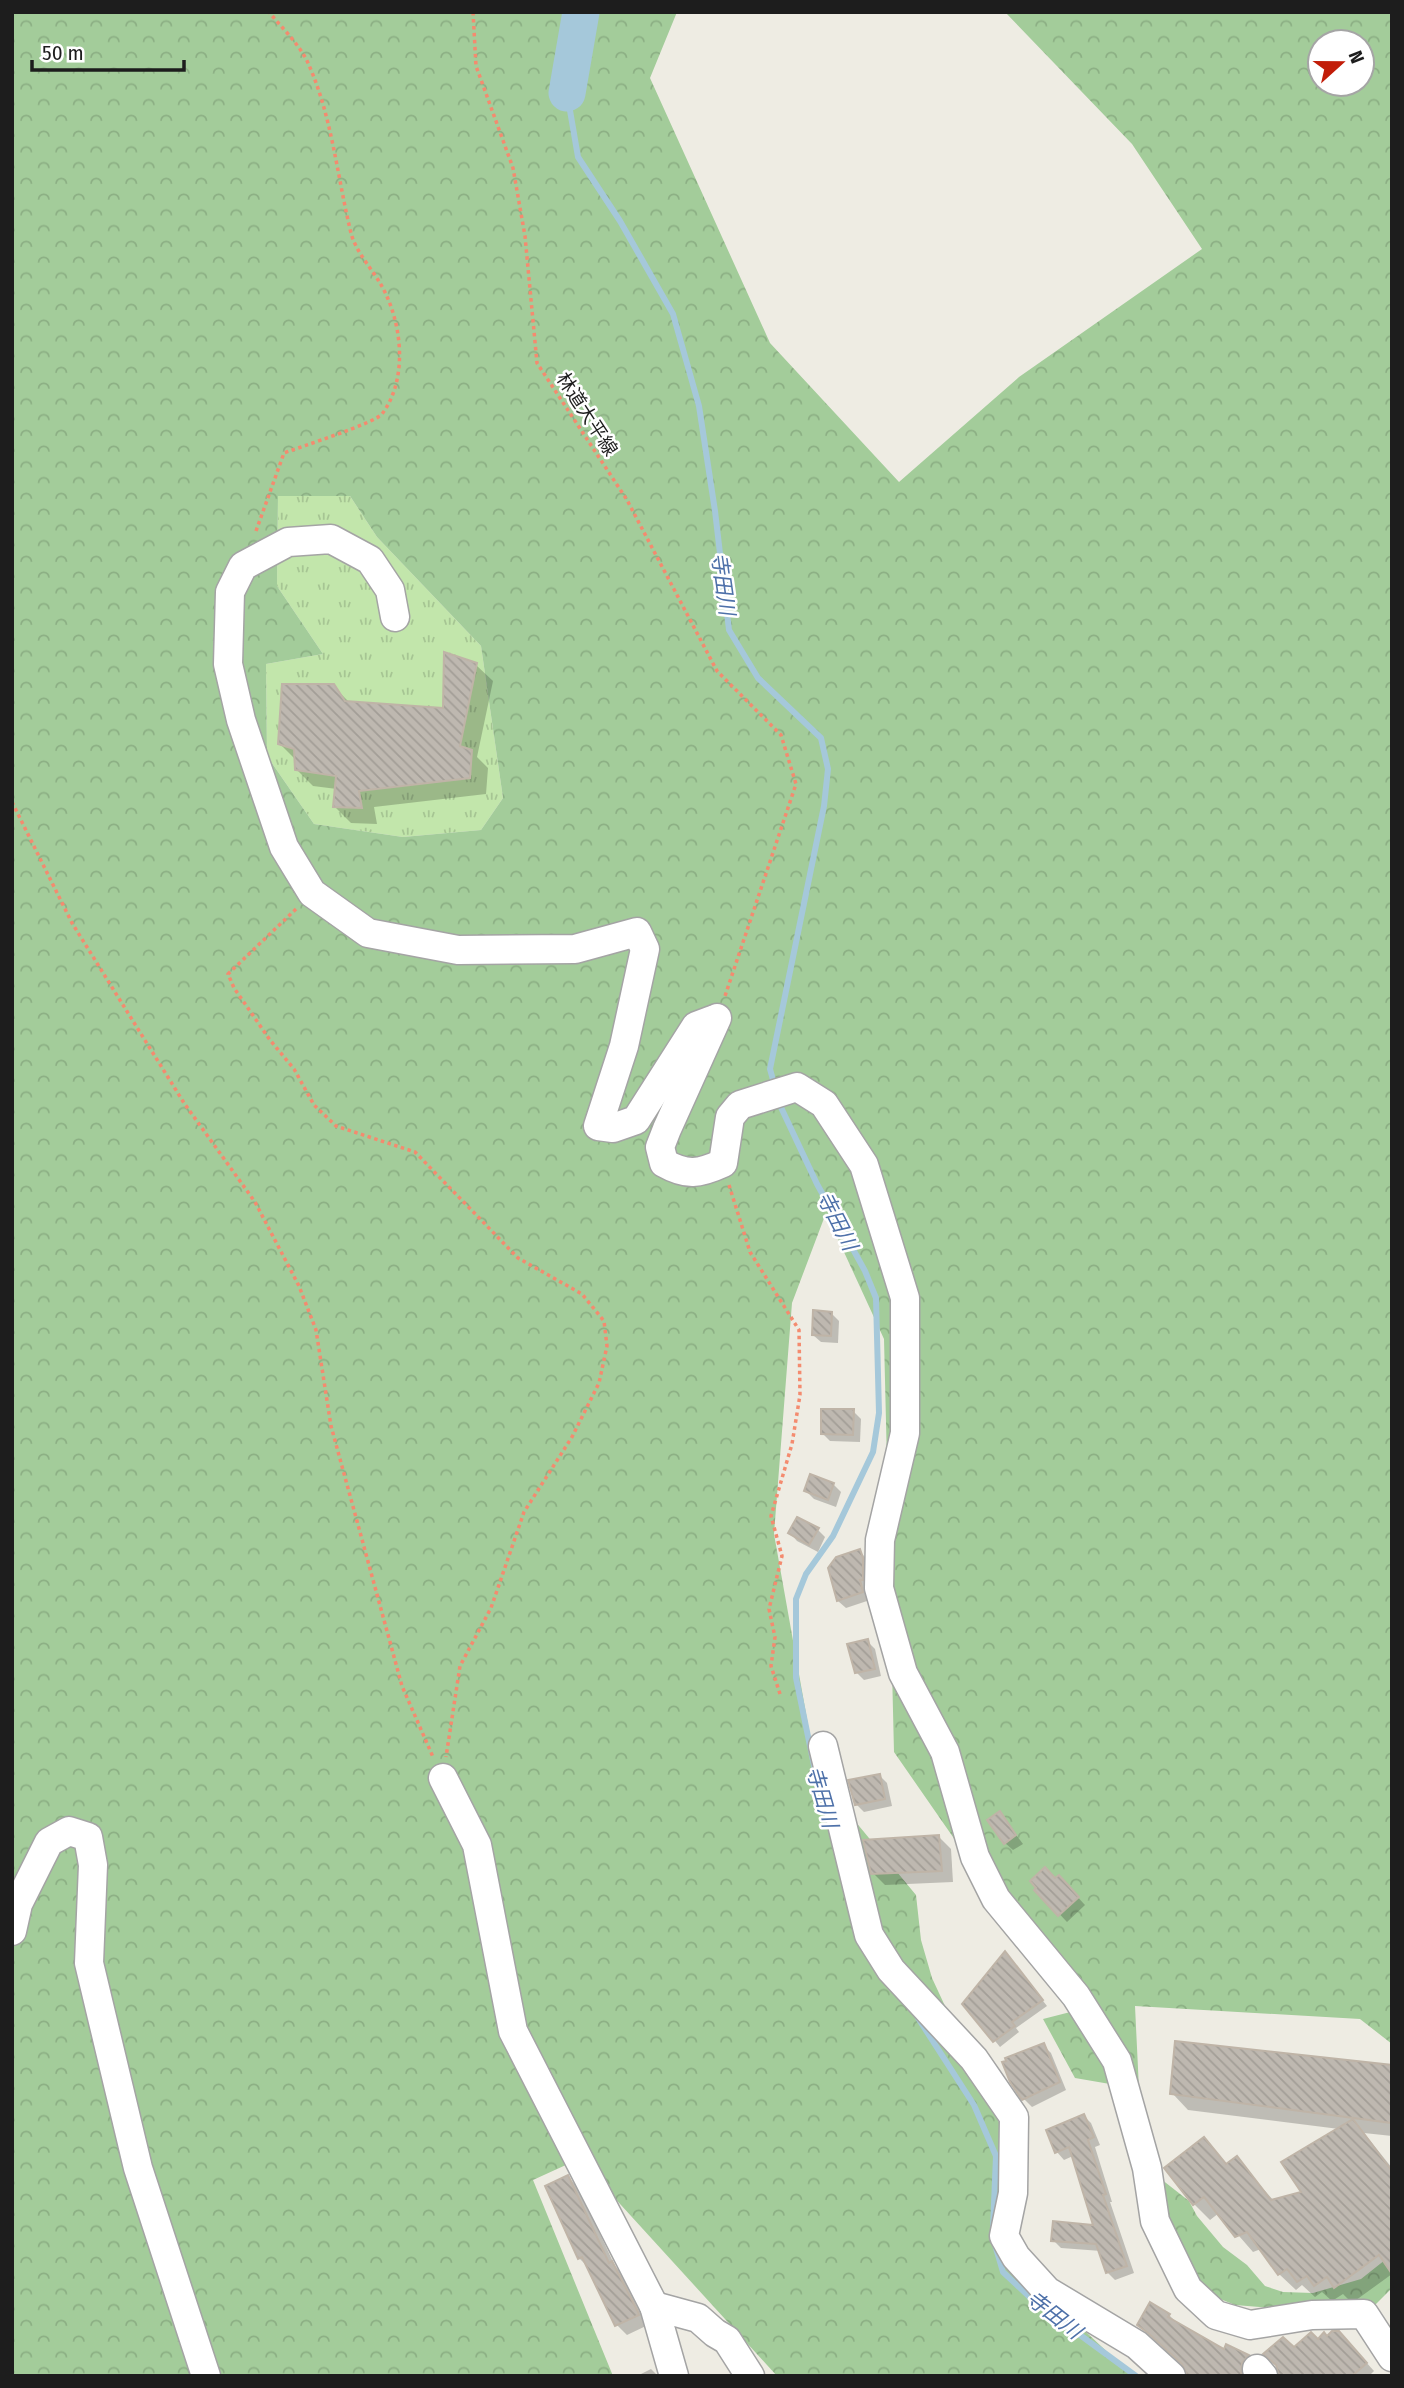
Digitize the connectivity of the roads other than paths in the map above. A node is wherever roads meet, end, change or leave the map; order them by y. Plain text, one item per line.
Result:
1 (395, 617) dead end
2 (823, 1746) dead end
3 (443, 1778) road end
4 (12, 1931) edge
5 (654, 2306) junction
6 (1392, 2357) edge
7 (206, 2376) edge
8 (674, 2376) edge
9 (750, 2376) edge
10 (1171, 2376) edge
11 (1378, 2376) edge

1 - 6 street
2 - 10 street
3 - 5 street
4 - 7 street
5 - 8 street
5 - 9 street
6 - 11 street

